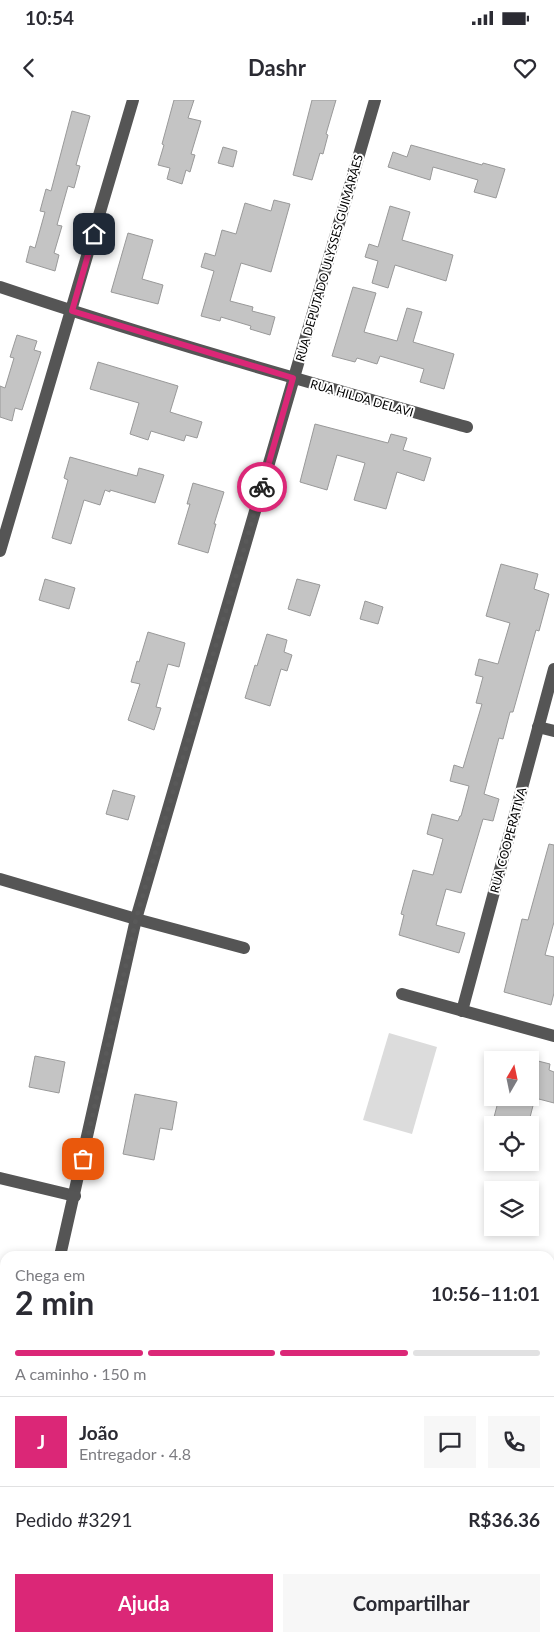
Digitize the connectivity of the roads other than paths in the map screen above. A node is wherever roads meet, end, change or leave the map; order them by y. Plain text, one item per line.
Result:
1 (133, 100) edge
2 (375, 100) edge
3 (0, 287) edge
4 (72, 311) junction
5 (293, 378) junction
6 (467, 428) dead end
7 (0, 551) edge
8 (554, 669) edge
9 (538, 727) junction
10 (554, 731) edge
11 (0, 879) edge
12 (136, 919) junction
13 (244, 948) dead end
14 (402, 994) dead end
15 (462, 1011) junction
16 (554, 1036) edge
17 (0, 1178) edge
18 (74, 1196) junction
19 (61, 1251) edge

1 - 4 street
2 - 5 street, RUA DEPUTADO ULYSSES GUIMARÃES
3 - 4 street, RUA HILDA DELAVI
4 - 5 street, RUA HILDA DELAVI
4 - 7 street
5 - 6 street, RUA HILDA DELAVI
5 - 12 street, RUA DEPUTADO ULYSSES GUIMARÃES
8 - 9 street, RUA COOPERATIVA
9 - 10 street
9 - 15 street, RUA COOPERATIVA
11 - 12 street
12 - 13 street
12 - 18 street, RUA DEPUTADO ULYSSES GUIMARÃES
14 - 15 street
15 - 16 street
17 - 18 street
18 - 19 street, RUA DEPUTADO ULYSSES GUIMARÃES

